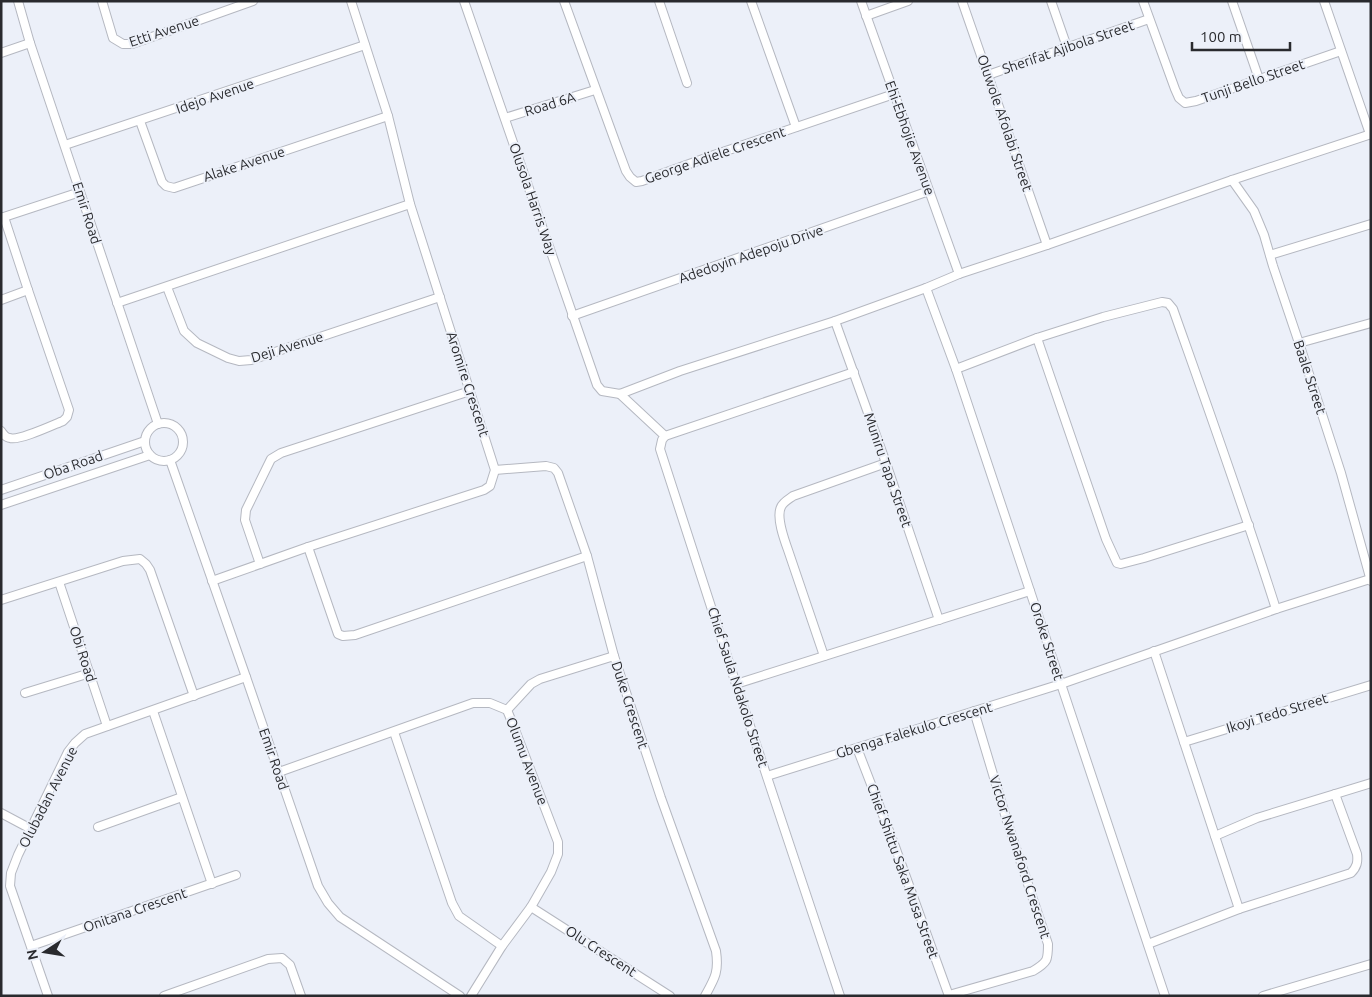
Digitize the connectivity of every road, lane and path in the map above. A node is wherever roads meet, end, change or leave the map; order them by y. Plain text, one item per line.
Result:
1 (18, 1) edge
2 (102, 1) edge
3 (253, 1) edge
4 (351, 1) edge
5 (464, 1) edge
6 (564, 1) edge
7 (658, 1) edge
8 (751, 1) edge
9 (861, 1) edge
10 (908, 1) edge
11 (962, 1) edge
12 (1051, 1) edge
13 (1143, 1) edge
14 (1232, 1) edge
15 (1324, 1) edge
16 (866, 16) junction
17 (1149, 19) junction
18 (30, 43) junction
19 (365, 45) junction
20 (1067, 47) junction
21 (1341, 51) junction
22 (1, 53) edge
23 (988, 75) junction
24 (1259, 79) junction
25 (687, 83) dead end
26 (595, 90) junction
27 (894, 94) junction
28 (388, 116) junction
29 (505, 118) junction
30 (140, 121) junction
31 (796, 128) junction
32 (1370, 134) edge
33 (65, 145) junction
34 (1232, 180) junction
35 (929, 191) junction
36 (80, 192) junction
37 (410, 204) junction
38 (3, 218) edge
39 (1371, 224) edge
40 (1047, 245) junction
41 (1270, 255) junction
42 (959, 274) junction
43 (167, 287) junction
44 (926, 288) junction
45 (28, 290) junction
46 (440, 297) junction
47 (1, 300) edge
48 (117, 303) junction
49 (572, 316) junction
50 (835, 321) junction
51 (1371, 323) edge
52 (1037, 338) junction
53 (1299, 343) junction
54 (956, 369) junction
55 (854, 372) junction
56 (470, 391) junction
57 (620, 394) junction
58 (158, 424) junction
59 (1, 431) edge
60 (665, 436) junction
61 (145, 441) junction
62 (150, 455) junction
63 (170, 460) junction
64 (886, 463) junction
65 (495, 470) junction
66 (1, 491) edge
67 (3, 504) edge
68 (1249, 525) junction
69 (308, 547) junction
70 (587, 556) junction
71 (260, 564) junction
72 (1371, 580) edge
73 (212, 581) junction
74 (59, 582) junction
75 (1030, 591) junction
76 (1, 600) edge
77 (1276, 609) junction
78 (938, 620) junction
79 (1154, 651) junction
80 (614, 656) junction
81 (824, 656) junction
82 (90, 673) junction
83 (246, 677) junction
84 (736, 684) junction
85 (1061, 684) junction
86 (1371, 685) edge
87 (25, 693) dead end
88 (194, 696) junction
89 (506, 710) junction
90 (153, 711) junction
91 (974, 711) junction
92 (107, 726) junction
93 (394, 732) junction
94 (1184, 742) junction
95 (857, 748) junction
96 (279, 772) junction
97 (767, 776) junction
98 (1371, 783) edge
99 (1335, 794) junction
100 (182, 797) junction
101 (1, 814) edge
102 (98, 828) dead end
103 (31, 829) junction
104 (1215, 836) junction
105 (236, 875) dead end
106 (212, 884) junction
107 (531, 907) junction
108 (1240, 909) junction
109 (1148, 944) junction
110 (31, 946) junction
111 (502, 946) junction
112 (1371, 964) edge
113 (48, 996) edge
114 (164, 996) edge
115 (301, 996) edge
116 (460, 996) edge
117 (470, 996) edge
118 (670, 996) edge
119 (705, 996) edge
120 (840, 996) edge
121 (949, 996) edge
122 (1165, 996) edge
123 (1263, 996) edge

1 - 18 street, Emir Road
2 - 3 street, Etti Avenue
4 - 19 street, Aromire Crescent
5 - 29 street, Olusola Harris Way
6 - 26 street, George Adiele Crescent
7 - 25 street
8 - 31 street
9 - 16 street, Ehi-Ebhojie Avenue
10 - 16 street
11 - 23 street, Oluwole Afolabi Street
12 - 20 street
13 - 17 street, Tunji Bello Street
14 - 24 street
15 - 21 street
16 - 27 street, Ehi-Ebhojie Avenue
17 - 20 street, Sherifat Ajibola Street
17 - 24 street, Tunji Bello Street
18 - 22 street
18 - 33 street, Emir Road
19 - 28 street, Aromire Crescent
19 - 30 street, Idejo Avenue
20 - 23 street, Sherifat Ajibola Street
21 - 24 street, Tunji Bello Street
21 - 32 street
23 - 40 street, Oluwole Afolabi Street
26 - 29 street, Road 6A
26 - 31 street, George Adiele Crescent
27 - 31 street, George Adiele Crescent
27 - 35 street, Ehi-Ebhojie Avenue
28 - 30 street, Alake Avenue
28 - 37 street, Aromire Crescent
29 - 49 street, Olusola Harris Way
30 - 33 street, Idejo Avenue
32 - 34 street
33 - 36 street, Emir Road
34 - 40 street
34 - 41 street, Baale Street
35 - 42 street, Ehi-Ebhojie Avenue
35 - 49 street, Adedoyin Adepoju Drive
36 - 38 street
36 - 48 street, Emir Road
37 - 43 street
37 - 46 street, Aromire Crescent
38 - 45 street
39 - 41 street
40 - 42 street
41 - 53 street, Baale Street
42 - 44 street
43 - 46 street, Deji Avenue
43 - 48 street
44 - 50 street
44 - 54 street, Oroke Street
45 - 47 street
45 - 59 street
46 - 56 street, Aromire Crescent
48 - 58 street, Emir Road
49 - 57 street, Olusola Harris Way
50 - 55 street, Muniru Tapa Street
50 - 57 street
51 - 53 street
52 - 54 street
52 - 68 street
52 - 68 street
53 - 72 street, Baale Street
54 - 75 street, Oroke Street
55 - 60 street
55 - 64 street, Muniru Tapa Street
56 - 65 street, Aromire Crescent
56 - 71 street
57 - 60 street
58 - 61 street
58 - 63 street
60 - 84 street, Chief Saula Ndakolo Street
61 - 62 street
61 - 66 street, Oba Road
62 - 63 street
62 - 67 street
63 - 73 street, Emir Road
64 - 78 street, Muniru Tapa Street
64 - 81 street
65 - 69 street
65 - 70 street, Duke Crescent
66 - 67 street
68 - 77 street
69 - 70 street
69 - 71 street
70 - 80 street, Duke Crescent
71 - 73 street
72 - 77 street, Gbenga Falekulo Crescent
73 - 83 street, Emir Road
74 - 76 street
74 - 82 street, Obi Road
74 - 88 street
75 - 78 street
75 - 85 street, Oroke Street
77 - 79 street, Gbenga Falekulo Crescent
78 - 81 street
79 - 85 street, Gbenga Falekulo Crescent
79 - 94 street
80 - 89 street
80 - 119 street, Duke Crescent
81 - 84 street
82 - 87 street
82 - 92 street, Obi Road
83 - 88 street, Olubadan Avenue
83 - 96 street, Emir Road
84 - 97 street, Chief Saula Ndakolo Street
85 - 91 street, Gbenga Falekulo Crescent
85 - 109 street, Oroke Street
86 - 94 street, Ikoyi Tedo Street
88 - 90 street, Olubadan Avenue
89 - 93 street, Olumu Avenue
89 - 107 street, Olumu Avenue
90 - 92 street, Olubadan Avenue
90 - 100 street
91 - 95 street, Gbenga Falekulo Crescent
91 - 121 street, Victor Nwanaford Crescent
92 - 103 street, Olubadan Avenue
93 - 96 street, Olumu Avenue
93 - 111 street
94 - 104 street
95 - 97 street, Gbenga Falekulo Crescent
95 - 121 street, Chief Shittu Saka Musa Street
96 - 116 street, Emir Road
97 - 120 street, Chief Saula Ndakolo Street
98 - 99 street
99 - 104 street
99 - 108 street
100 - 102 street
100 - 106 street
101 - 103 street
103 - 110 street, Olubadan Avenue
104 - 108 street
105 - 106 street, Onitana Crescent
106 - 110 street, Onitana Crescent
107 - 111 street, Olumu Avenue
107 - 118 street, Olu Crescent
108 - 109 street
109 - 122 street, Oroke Street
110 - 113 street, Olubadan Avenue
111 - 117 street, Olumu Avenue
112 - 123 street
114 - 115 street

